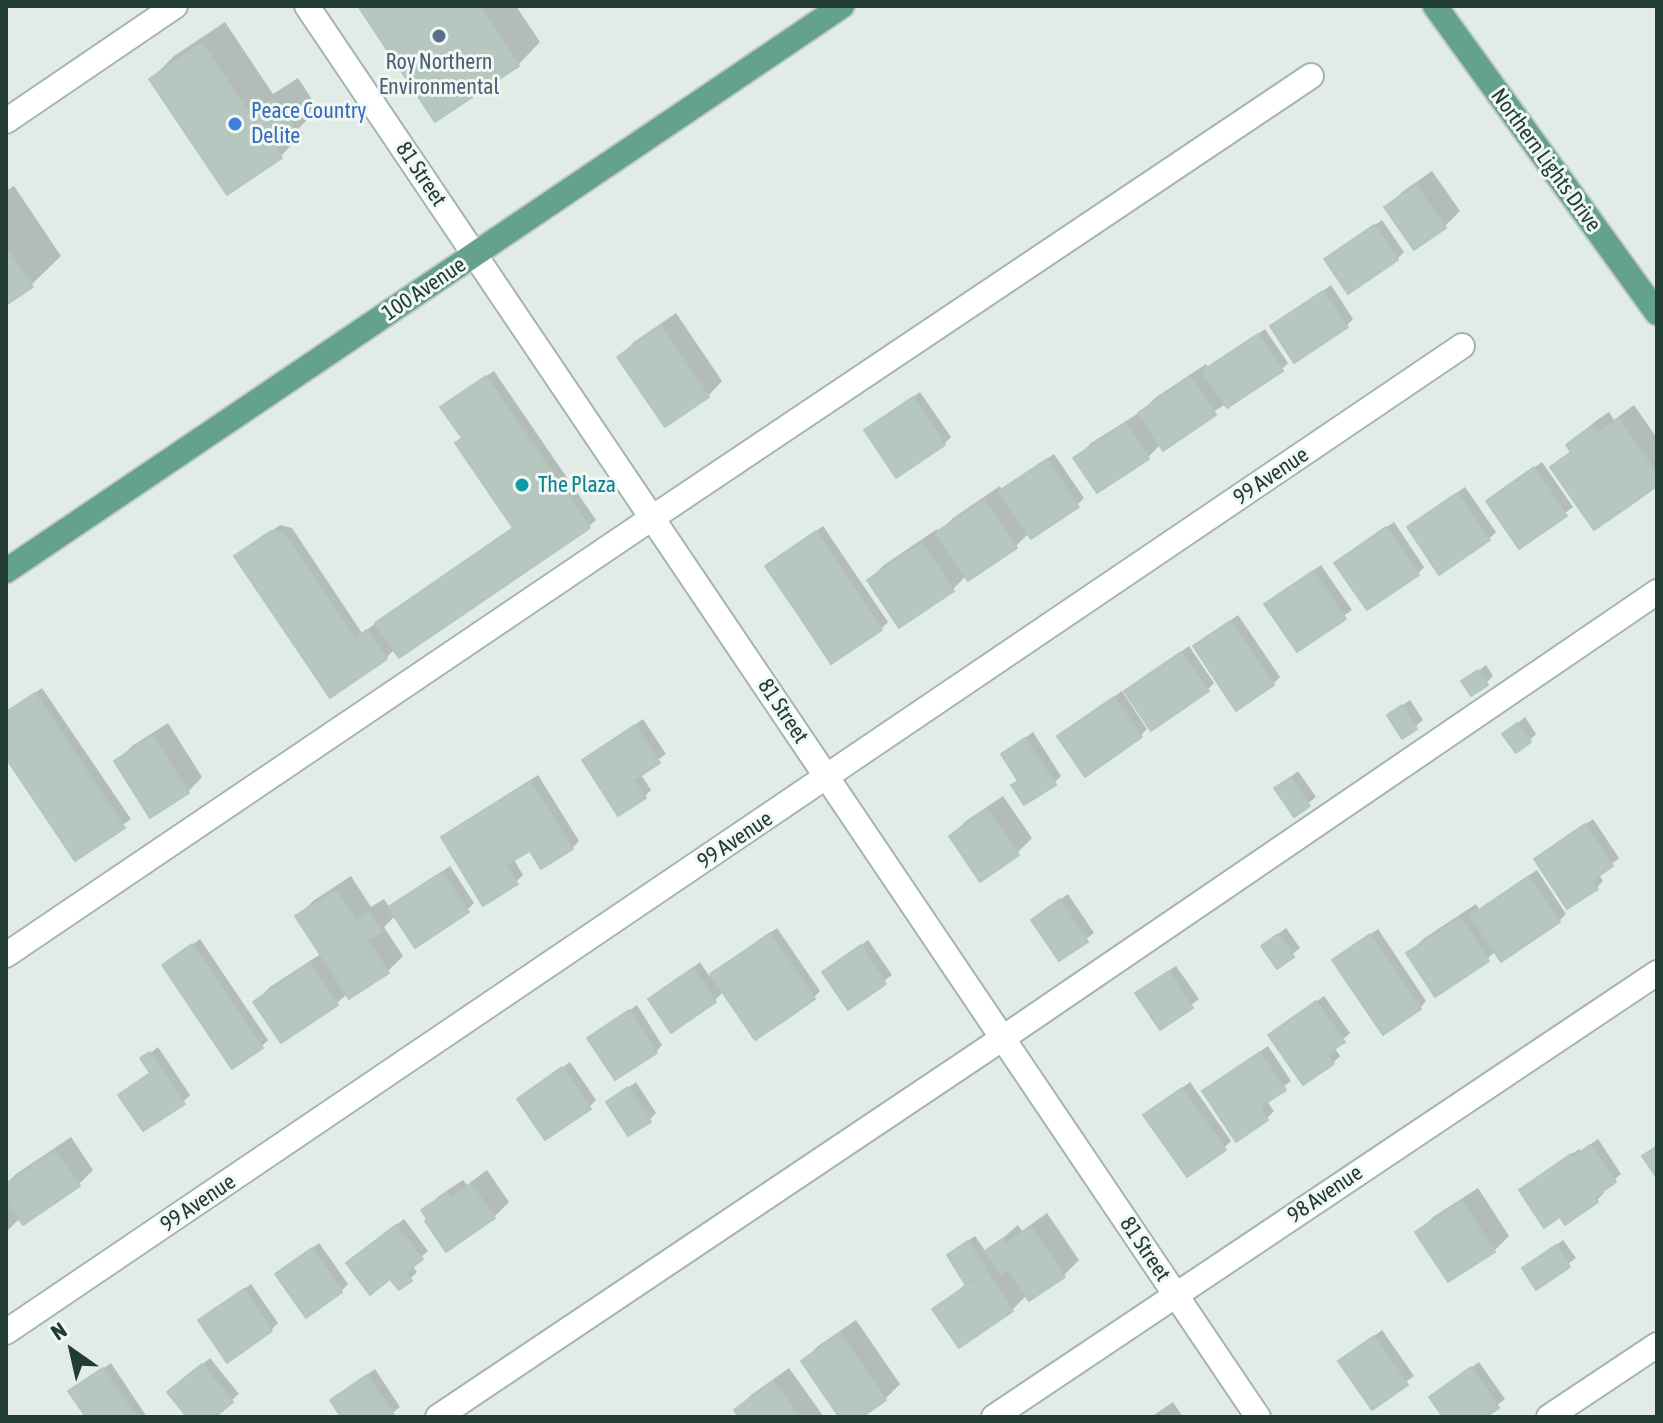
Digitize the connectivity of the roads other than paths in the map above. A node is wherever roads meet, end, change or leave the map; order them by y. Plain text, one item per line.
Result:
1 (175, 6) edge
2 (307, 6) edge
3 (842, 6) edge
4 (1435, 6) edge
5 (1311, 76) dead end
6 (6, 121) edge
7 (475, 254) junction
8 (1657, 313) edge
9 (1462, 346) dead end
10 (652, 518) junction
11 (6, 571) edge
12 (1657, 592) edge
13 (828, 777) junction
14 (6, 955) edge
15 (1657, 973) edge
16 (1003, 1038) junction
17 (1175, 1294) junction
18 (6, 1332) edge
19 (1657, 1345) edge
20 (438, 1417) edge
21 (994, 1417) edge
22 (1258, 1417) edge
23 (1549, 1417) edge

1 - 6 street
2 - 7 street, 81 Street
3 - 7 main road, 100 Avenue
4 - 8 main road, Northern Lights Drive
5 - 10 street
7 - 10 street, 81 Street
7 - 11 main road, 100 Avenue
9 - 13 street, 99 Avenue
10 - 13 street, 81 Street
10 - 14 street
12 - 16 street
13 - 16 street, 81 Street
13 - 18 street, 99 Avenue
15 - 17 street, 98 Avenue
16 - 17 street, 81 Street
16 - 20 street
17 - 21 street, 98 Avenue
17 - 22 street, 81 Street
19 - 23 street

